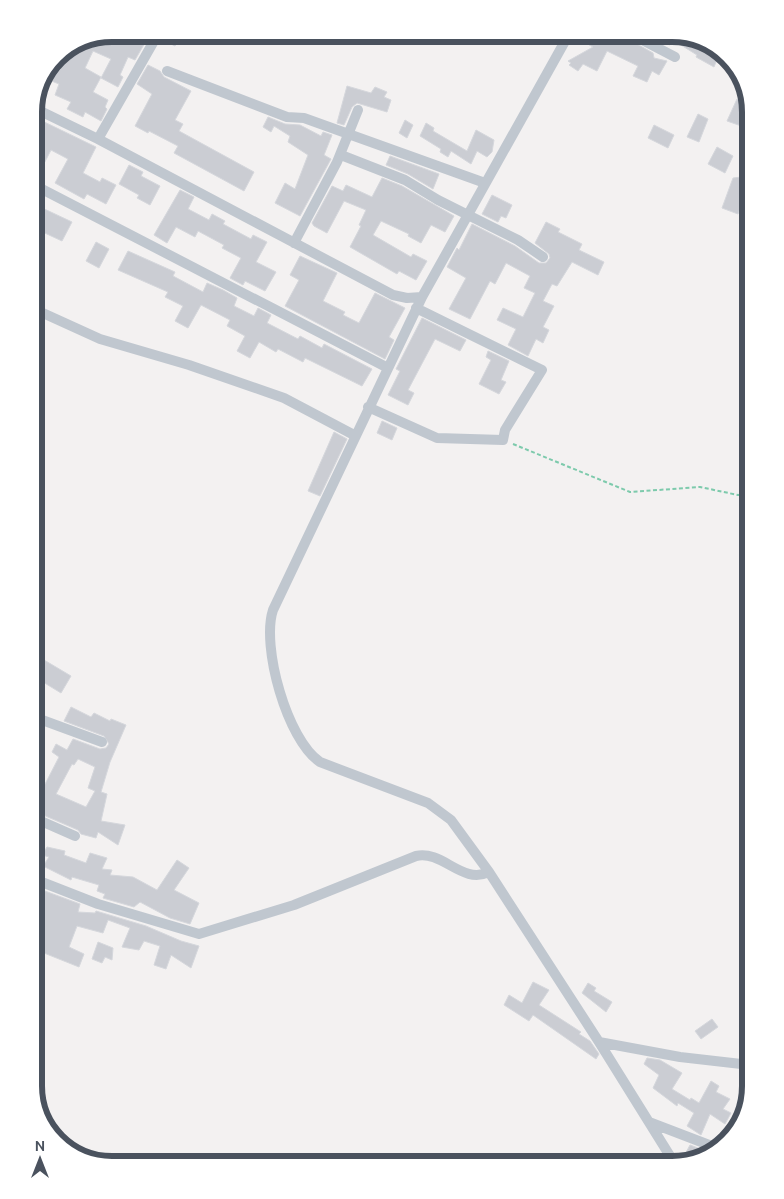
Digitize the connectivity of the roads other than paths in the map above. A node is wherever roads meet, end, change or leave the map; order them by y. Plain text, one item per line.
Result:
1 (153, 43) edge
2 (564, 43) edge
3 (648, 43) edge
4 (675, 57) dead end
5 (167, 71) dead end
6 (358, 110) dead end
7 (43, 112) edge
8 (349, 133) junction
9 (98, 139) junction
10 (340, 155) junction
11 (485, 183) junction
12 (43, 190) edge
13 (468, 214) junction
14 (294, 243) junction
15 (543, 256) dead end
16 (422, 297) junction
17 (416, 308) junction
18 (43, 313) edge
19 (388, 368) junction
20 (371, 403) junction
21 (354, 435) junction
22 (43, 720) edge
23 (102, 742) dead end
24 (43, 822) edge
25 (75, 836) dead end
26 (489, 872) junction
27 (43, 883) edge
28 (599, 1042) junction
29 (742, 1064) edge
30 (649, 1122) junction
31 (710, 1145) edge
32 (670, 1156) edge

1 - 9 street
2 - 11 street
3 - 4 street
5 - 8 street
6 - 8 street
7 - 9 street
8 - 10 street
8 - 11 street
9 - 14 street
10 - 13 street
10 - 14 street
11 - 13 street
12 - 19 street
13 - 15 street
13 - 16 street
14 - 16 street
16 - 17 street
17 - 19 street
17 - 20 street
18 - 21 street
19 - 20 street
20 - 21 street
21 - 26 street
22 - 23 street
24 - 25 street
26 - 27 street
26 - 28 street
28 - 29 street
28 - 30 street
30 - 31 street
30 - 32 street

